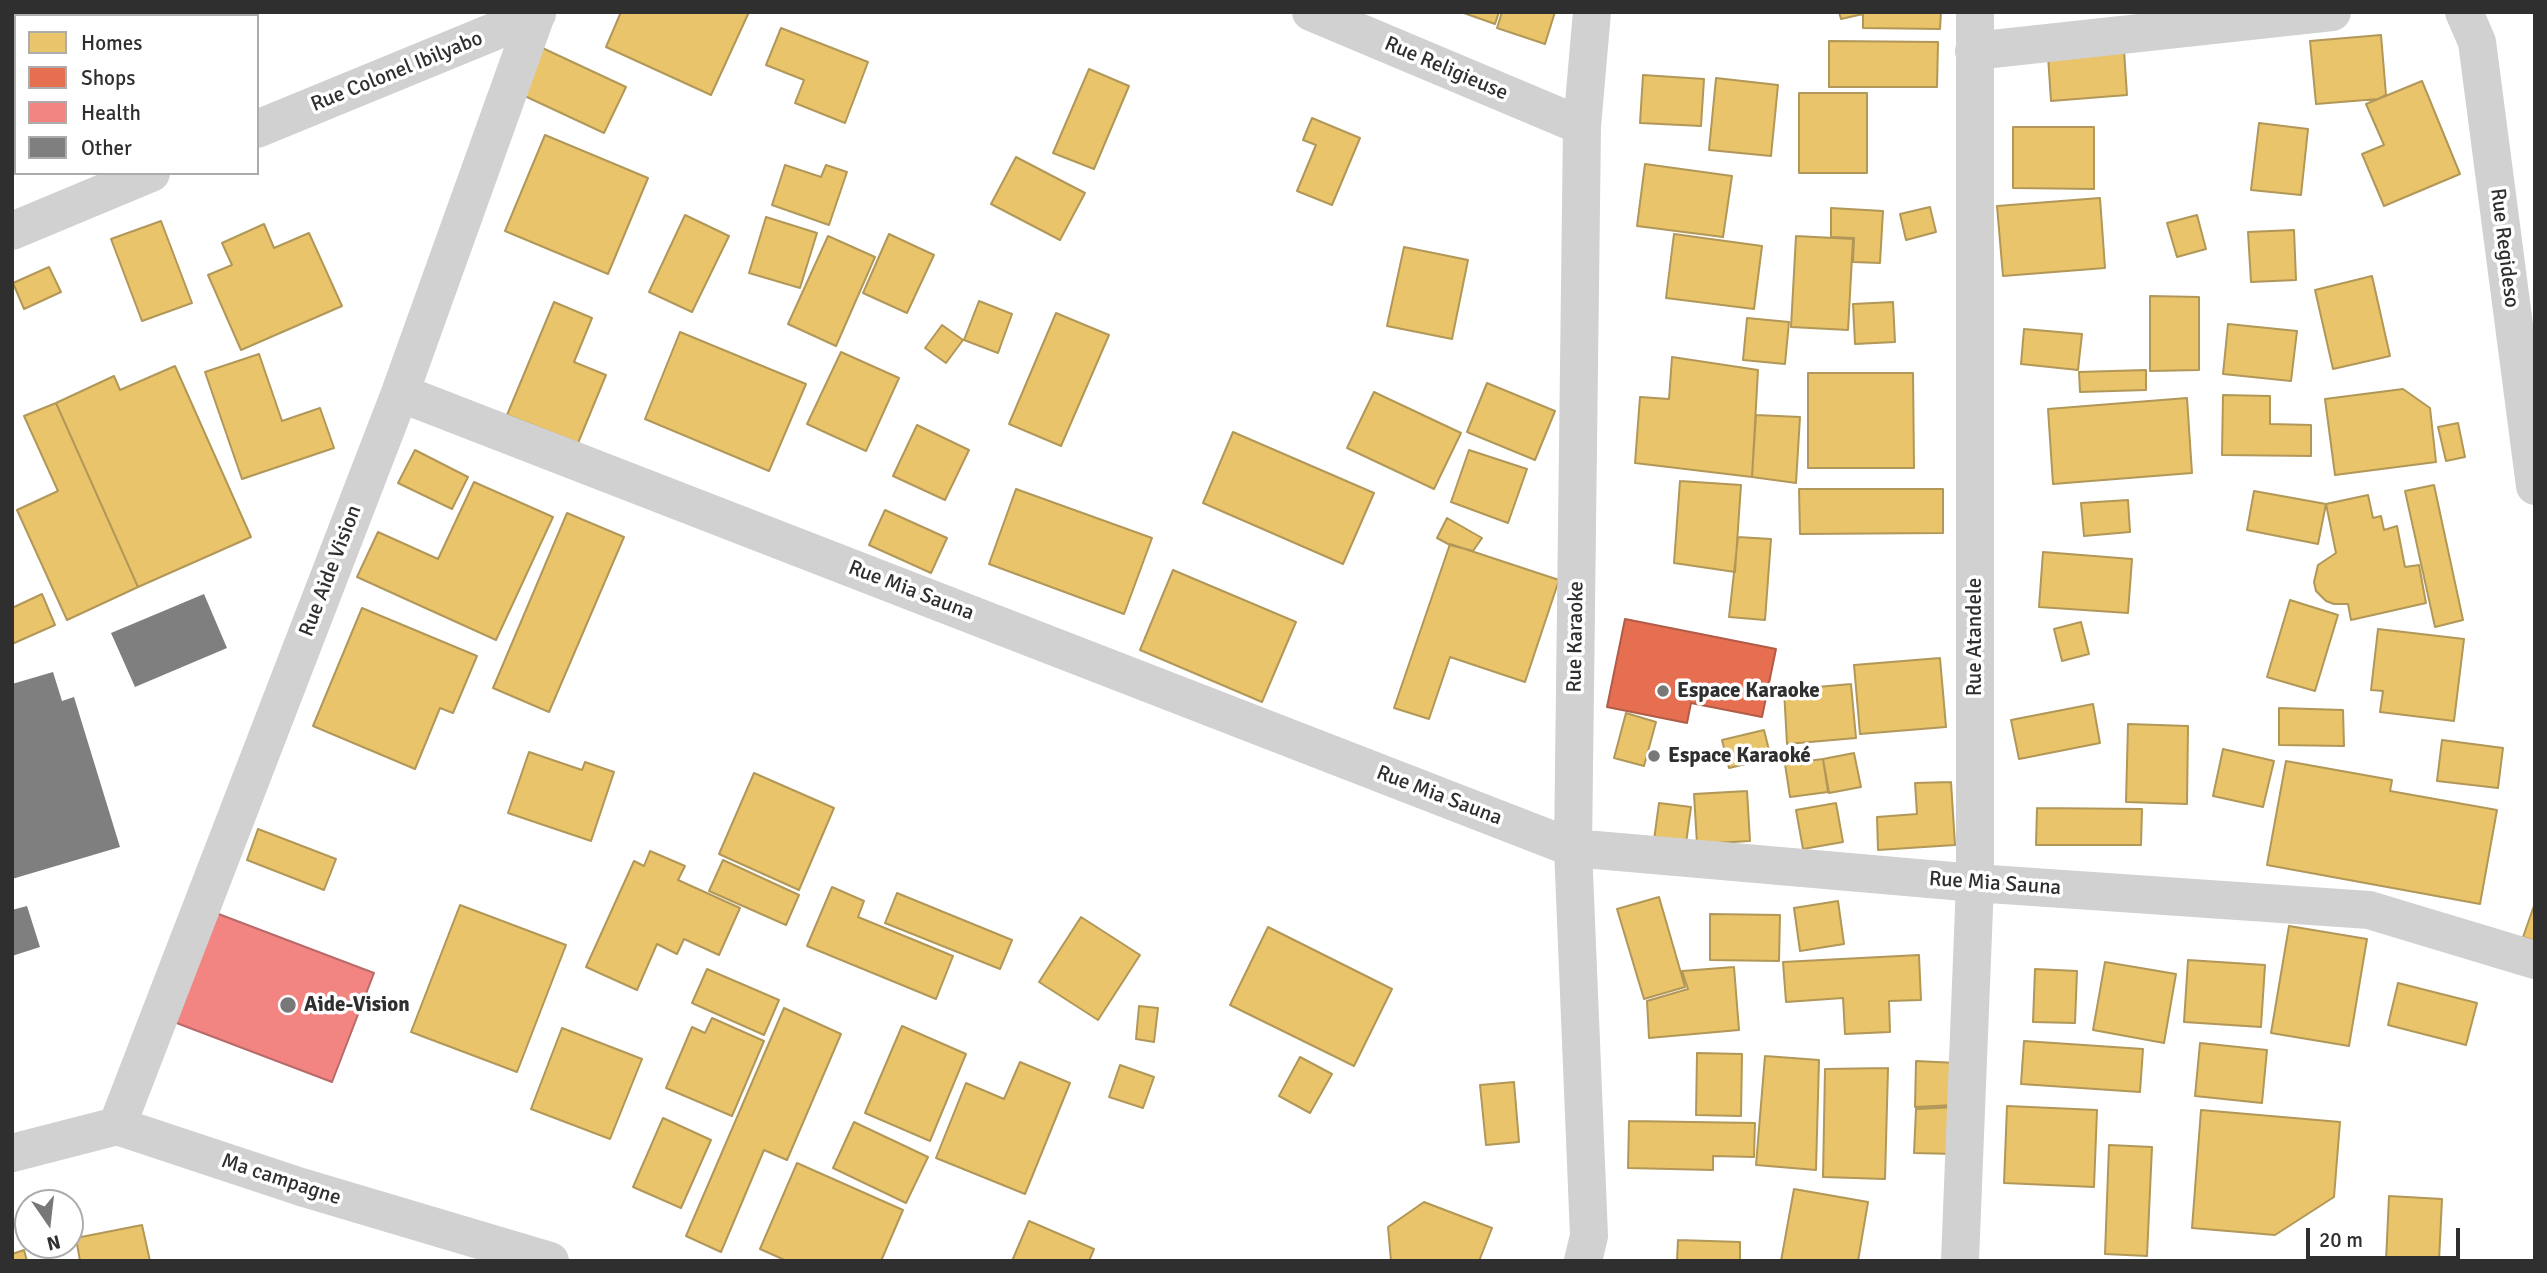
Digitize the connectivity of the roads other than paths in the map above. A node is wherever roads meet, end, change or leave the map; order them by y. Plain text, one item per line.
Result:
1 (1311, 12) edge
2 (1592, 12) edge
3 (1975, 12) edge
4 (2332, 12) edge
5 (2464, 12) edge
6 (537, 13) edge
7 (1974, 51) junction
8 (1582, 126) junction
9 (259, 128) edge
10 (146, 175) edge
11 (12, 230) edge
12 (400, 393) junction
13 (2535, 486) edge
14 (1573, 848) junction
15 (1975, 883) junction
16 (2535, 960) edge
17 (117, 1126) junction
18 (12, 1153) edge
19 (550, 1261) edge
20 (1584, 1261) edge
21 (1960, 1261) edge

1 - 8 street, Rue Religieuse
2 - 8 street, Rue Karaoke
3 - 7 street, Rue Atandele
4 - 7 street
5 - 13 street, Rue Regideso
6 - 9 street, Rue Colonel Ibilyabo
6 - 12 street, Rue Aide Vision
7 - 15 street, Rue Atandele
8 - 14 street, Rue Karaoke
10 - 11 street
12 - 14 street, Rue Mia Sauna
12 - 17 street, Rue Aide Vision
14 - 15 street, Rue Mia Sauna
14 - 20 street, Rue Karaoke
15 - 16 street, Rue Mia Sauna
15 - 21 street, Rue Atandele
17 - 18 street
17 - 19 street, Ma campagne

